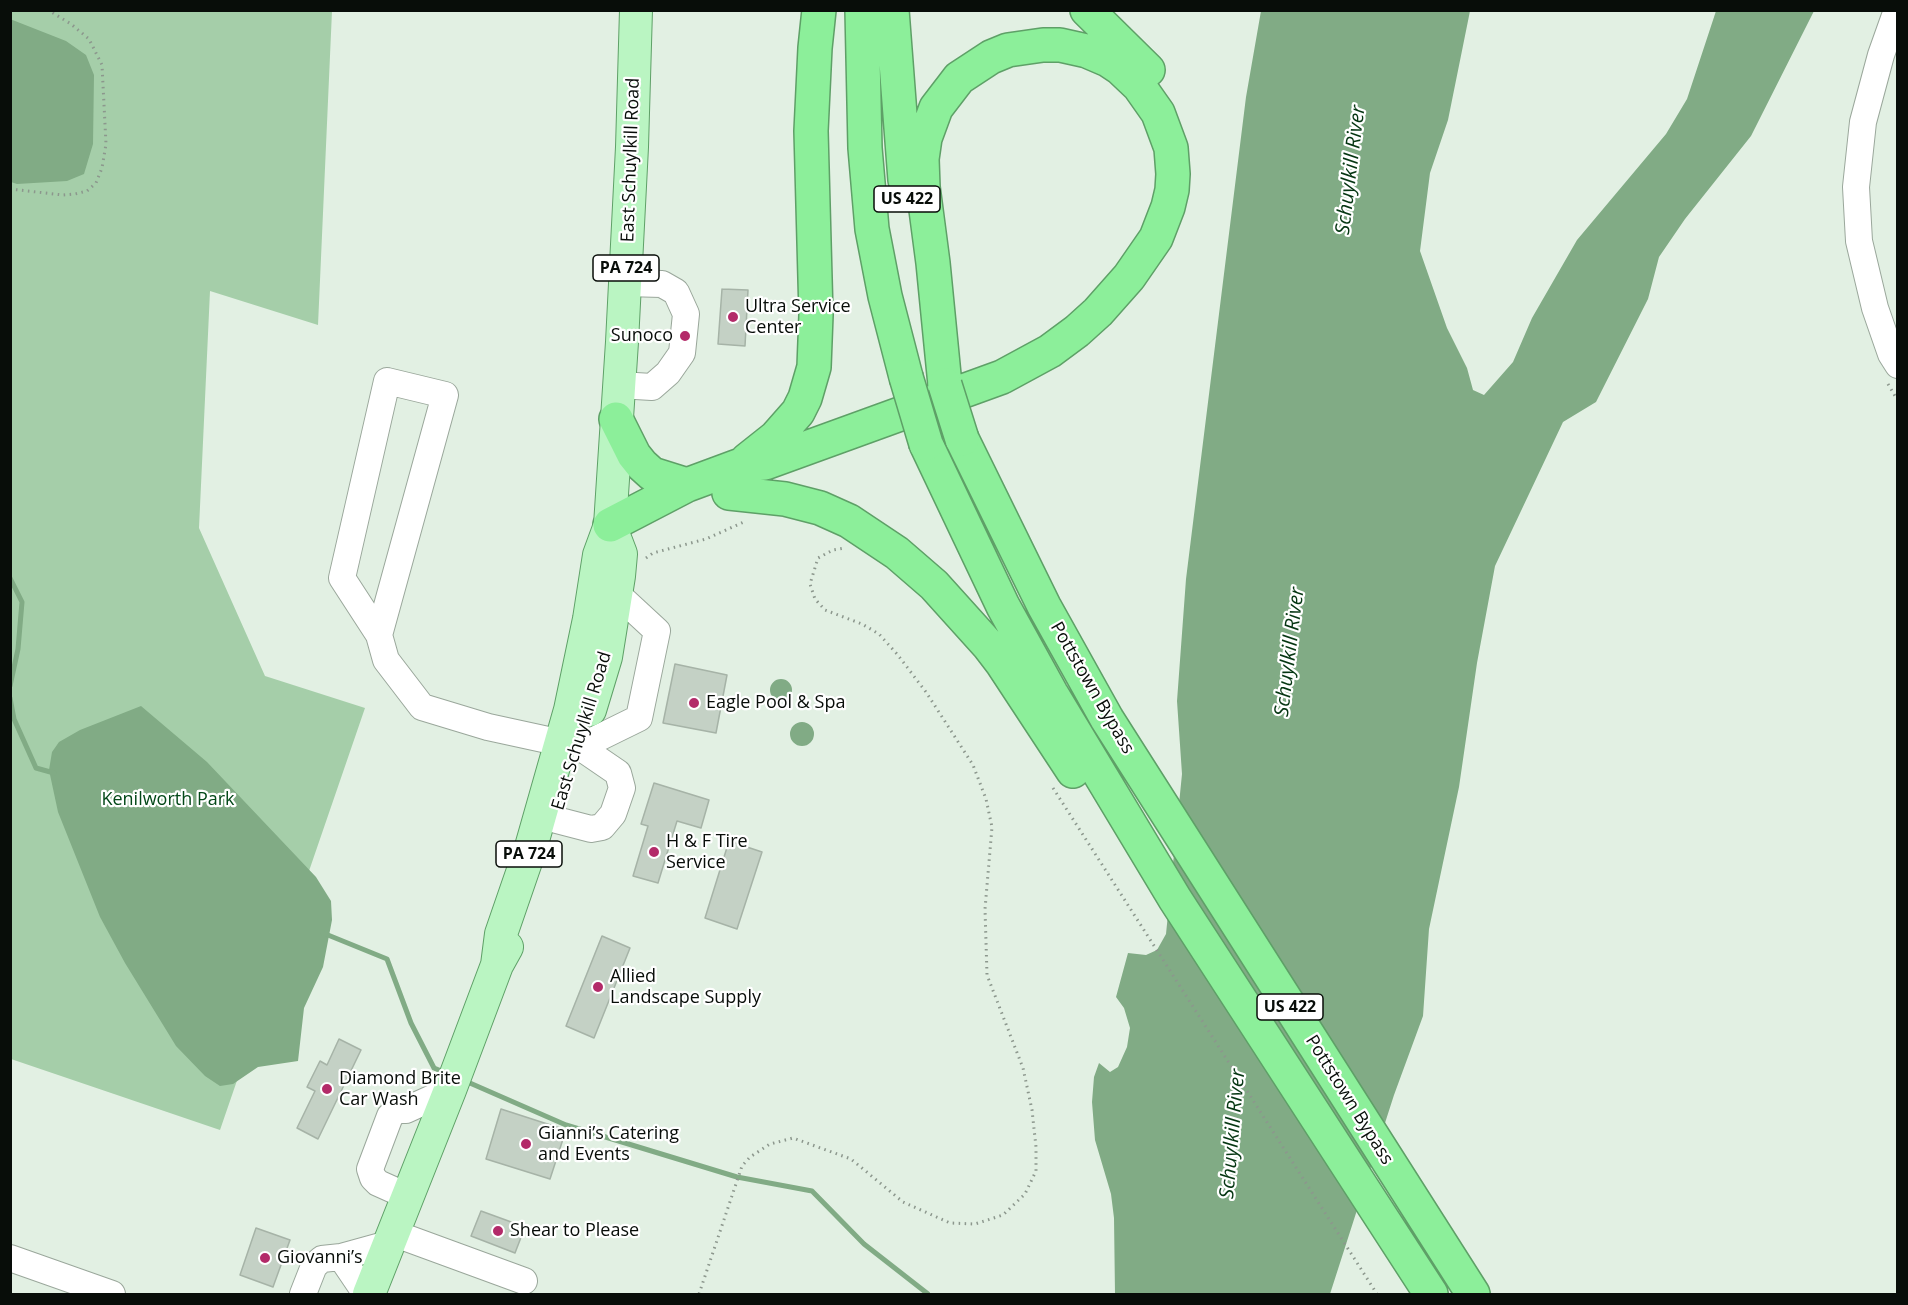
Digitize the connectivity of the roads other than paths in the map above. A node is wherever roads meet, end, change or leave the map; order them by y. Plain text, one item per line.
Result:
1 (636, 10) edge
2 (819, 10) edge
3 (862, 10) edge
4 (892, 10) edge
5 (1088, 10) edge
6 (1897, 10) edge
7 (626, 283) junction
8 (1898, 365) edge
9 (619, 385) junction
10 (945, 385) junction
11 (616, 419) junction
12 (735, 479) junction
13 (687, 484) junction
14 (610, 525) junction
15 (618, 585) junction
16 (379, 635) junction
17 (571, 745) junction
18 (1086, 794) junction
19 (548, 818) junction
20 (450, 1090) junction
21 (407, 1196) junction
22 (390, 1238) junction
23 (341, 1257) junction
24 (10, 1258) edge
25 (524, 1281) dead end
26 (112, 1294) edge
27 (303, 1294) edge
28 (368, 1294) edge
29 (1431, 1294) edge
30 (1473, 1294) edge

1 - 7 main road, East Schuylkill Road / PA 724
2 - 12 highway
3 - 18 highway, Pottstown Bypass / US 422, bridge
4 - 10 highway, Pottstown Bypass / US 422
5 - 12 highway
6 - 8 street
7 - 9 main road, East Schuylkill Road / PA 724
7 - 9 street
9 - 11 main road, East Schuylkill Road / PA 724
10 - 12 highway
10 - 30 highway, Pottstown Bypass / US 422, bridge
11 - 13 highway
11 - 14 main road, East Schuylkill Road / PA 724
12 - 13 highway
12 - 14 highway
12 - 18 highway
13 - 14 highway
14 - 15 main road, East Schuylkill Road / PA 724
14 - 17 main road, East Schuylkill Road / PA 724
15 - 17 main road, East Schuylkill Road / PA 724
15 - 17 street
16 - 16 street
16 - 17 street
17 - 19 main road, East Schuylkill Road / PA 724
17 - 19 street
18 - 29 highway, Pottstown Bypass / US 422
19 - 20 main road, East Schuylkill Road / PA 724
20 - 21 main road, East Schuylkill Road / PA 724
20 - 21 street
21 - 22 main road, East Schuylkill Road / PA 724
22 - 23 street
22 - 25 street
22 - 28 main road, East Schuylkill Road / PA 724
23 - 27 street
23 - 28 street
24 - 26 street

